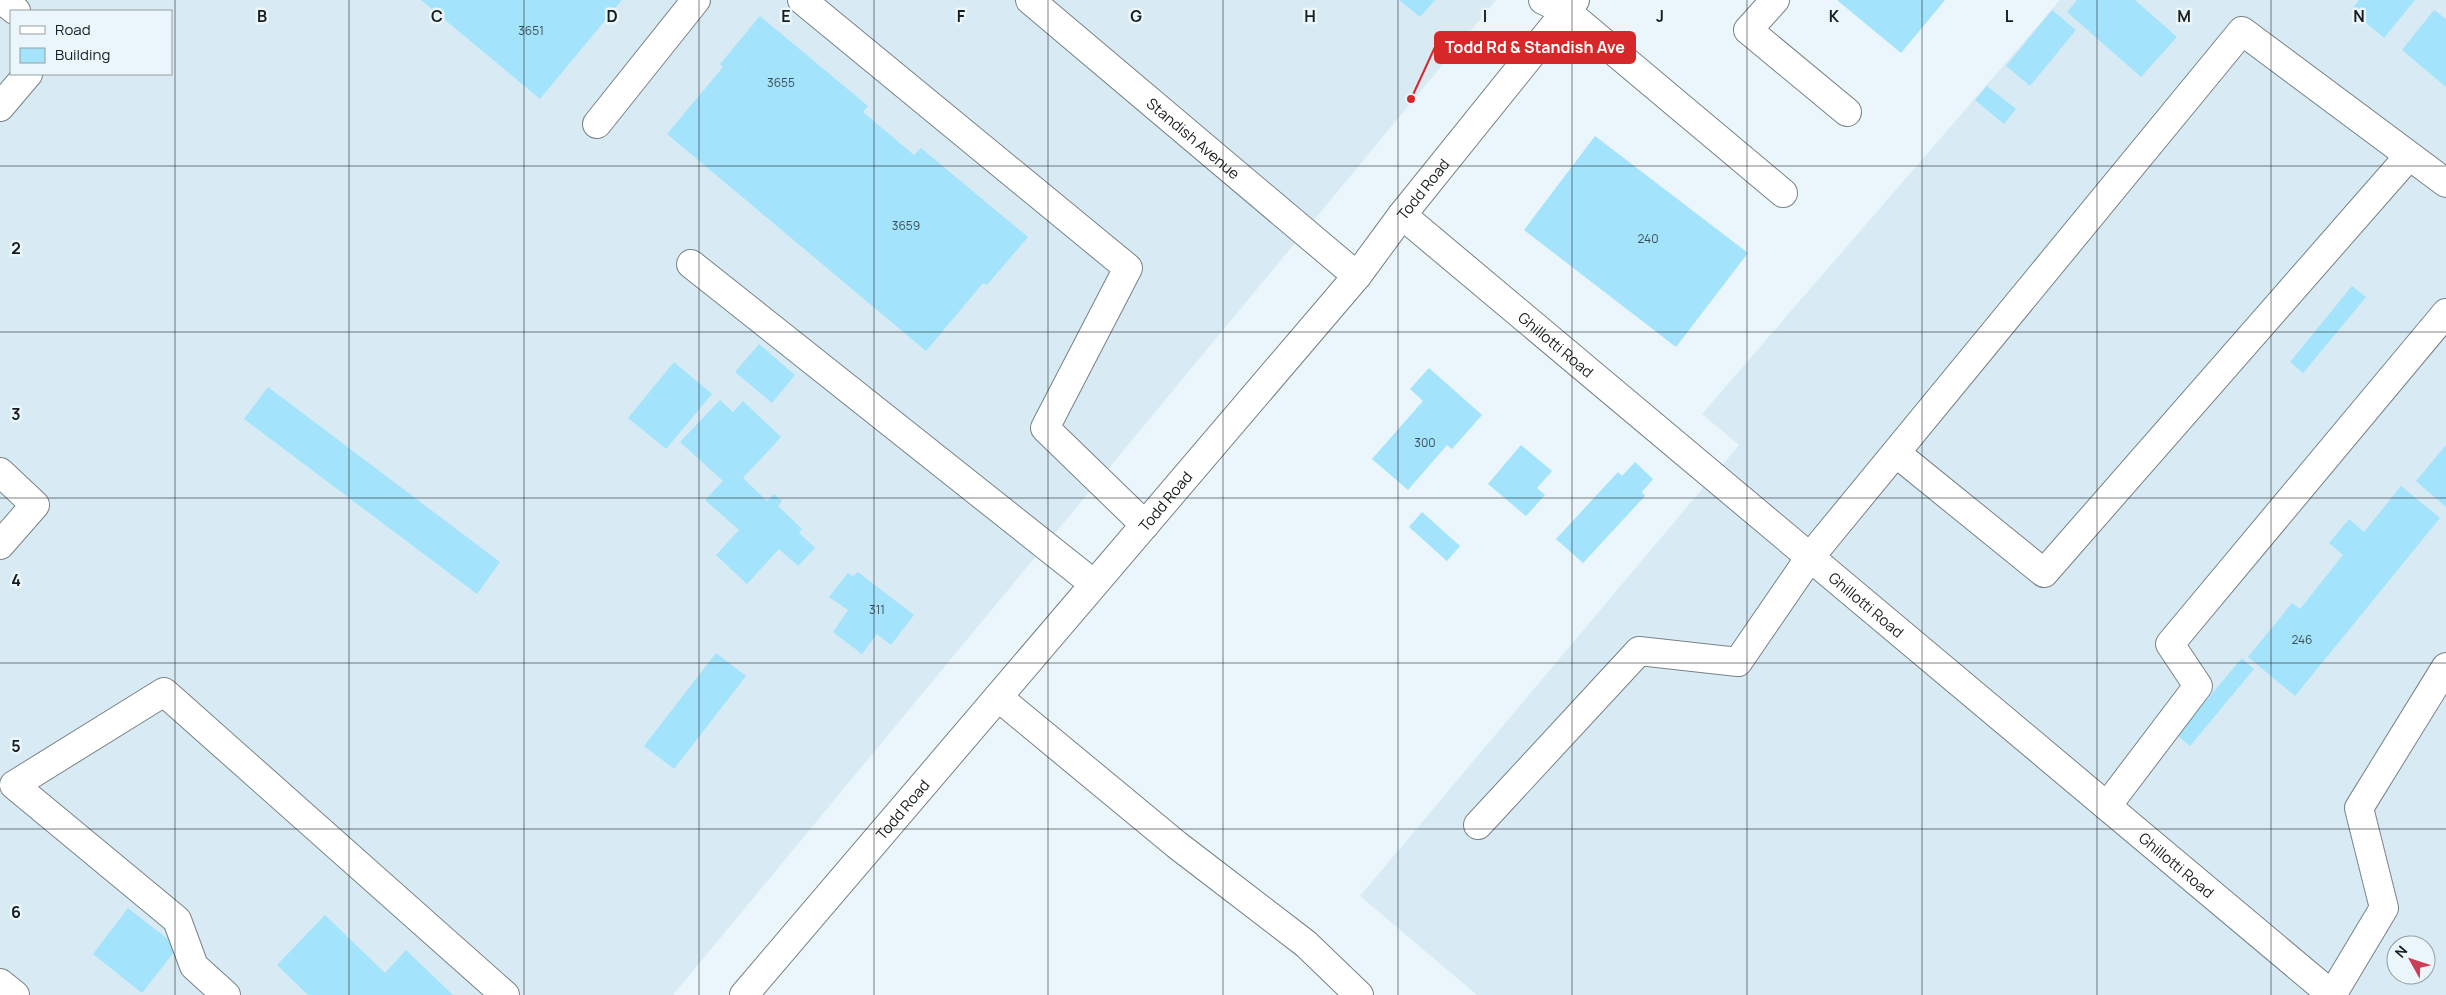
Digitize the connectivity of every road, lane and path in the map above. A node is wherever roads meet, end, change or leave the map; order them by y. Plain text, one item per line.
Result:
1 (2, 0) edge
2 (696, 0) edge
3 (802, 0) edge
4 (1030, 0) edge
5 (1775, 0) edge
6 (1561, 4) edge
7 (15, 10) edge
8 (27, 75) edge
9 (0, 107) edge
10 (1847, 112) dead end
11 (597, 124) dead end
12 (2409, 156) junction
13 (2446, 183) edge
14 (1782, 193) dead end
15 (1402, 215) junction
16 (691, 264) dead end
17 (1357, 276) junction
18 (2446, 313) edge
19 (1896, 453) junction
20 (0, 472) edge
21 (1145, 525) junction
22 (0, 545) edge
23 (1810, 557) junction
24 (1094, 584) junction
25 (2446, 667) edge
26 (998, 696) junction
27 (2107, 806) junction
28 (1478, 825) dead end
29 (0, 983) edge
30 (755, 991) edge
31 (15, 995) edge
32 (226, 995) edge
33 (504, 995) edge
34 (1360, 995) edge
35 (2332, 995) edge

1 - 7 street
2 - 11 street
3 - 21 street
4 - 17 street, Standish Avenue
5 - 10 street
6 - 14 street
6 - 15 street, Todd Road
8 - 9 street
12 - 13 street
12 - 19 street
12 - 19 street
15 - 17 street, Todd Road
15 - 23 street, Ghillotti Road
16 - 24 street
17 - 21 street, Todd Road
18 - 27 street
19 - 23 street
20 - 22 street
21 - 24 street, Todd Road
23 - 27 street, Ghillotti Road
23 - 28 street
24 - 26 street, Todd Road
25 - 35 street
26 - 30 street, Todd Road
26 - 34 street
27 - 35 street, Ghillotti Road
29 - 31 street
32 - 33 street

